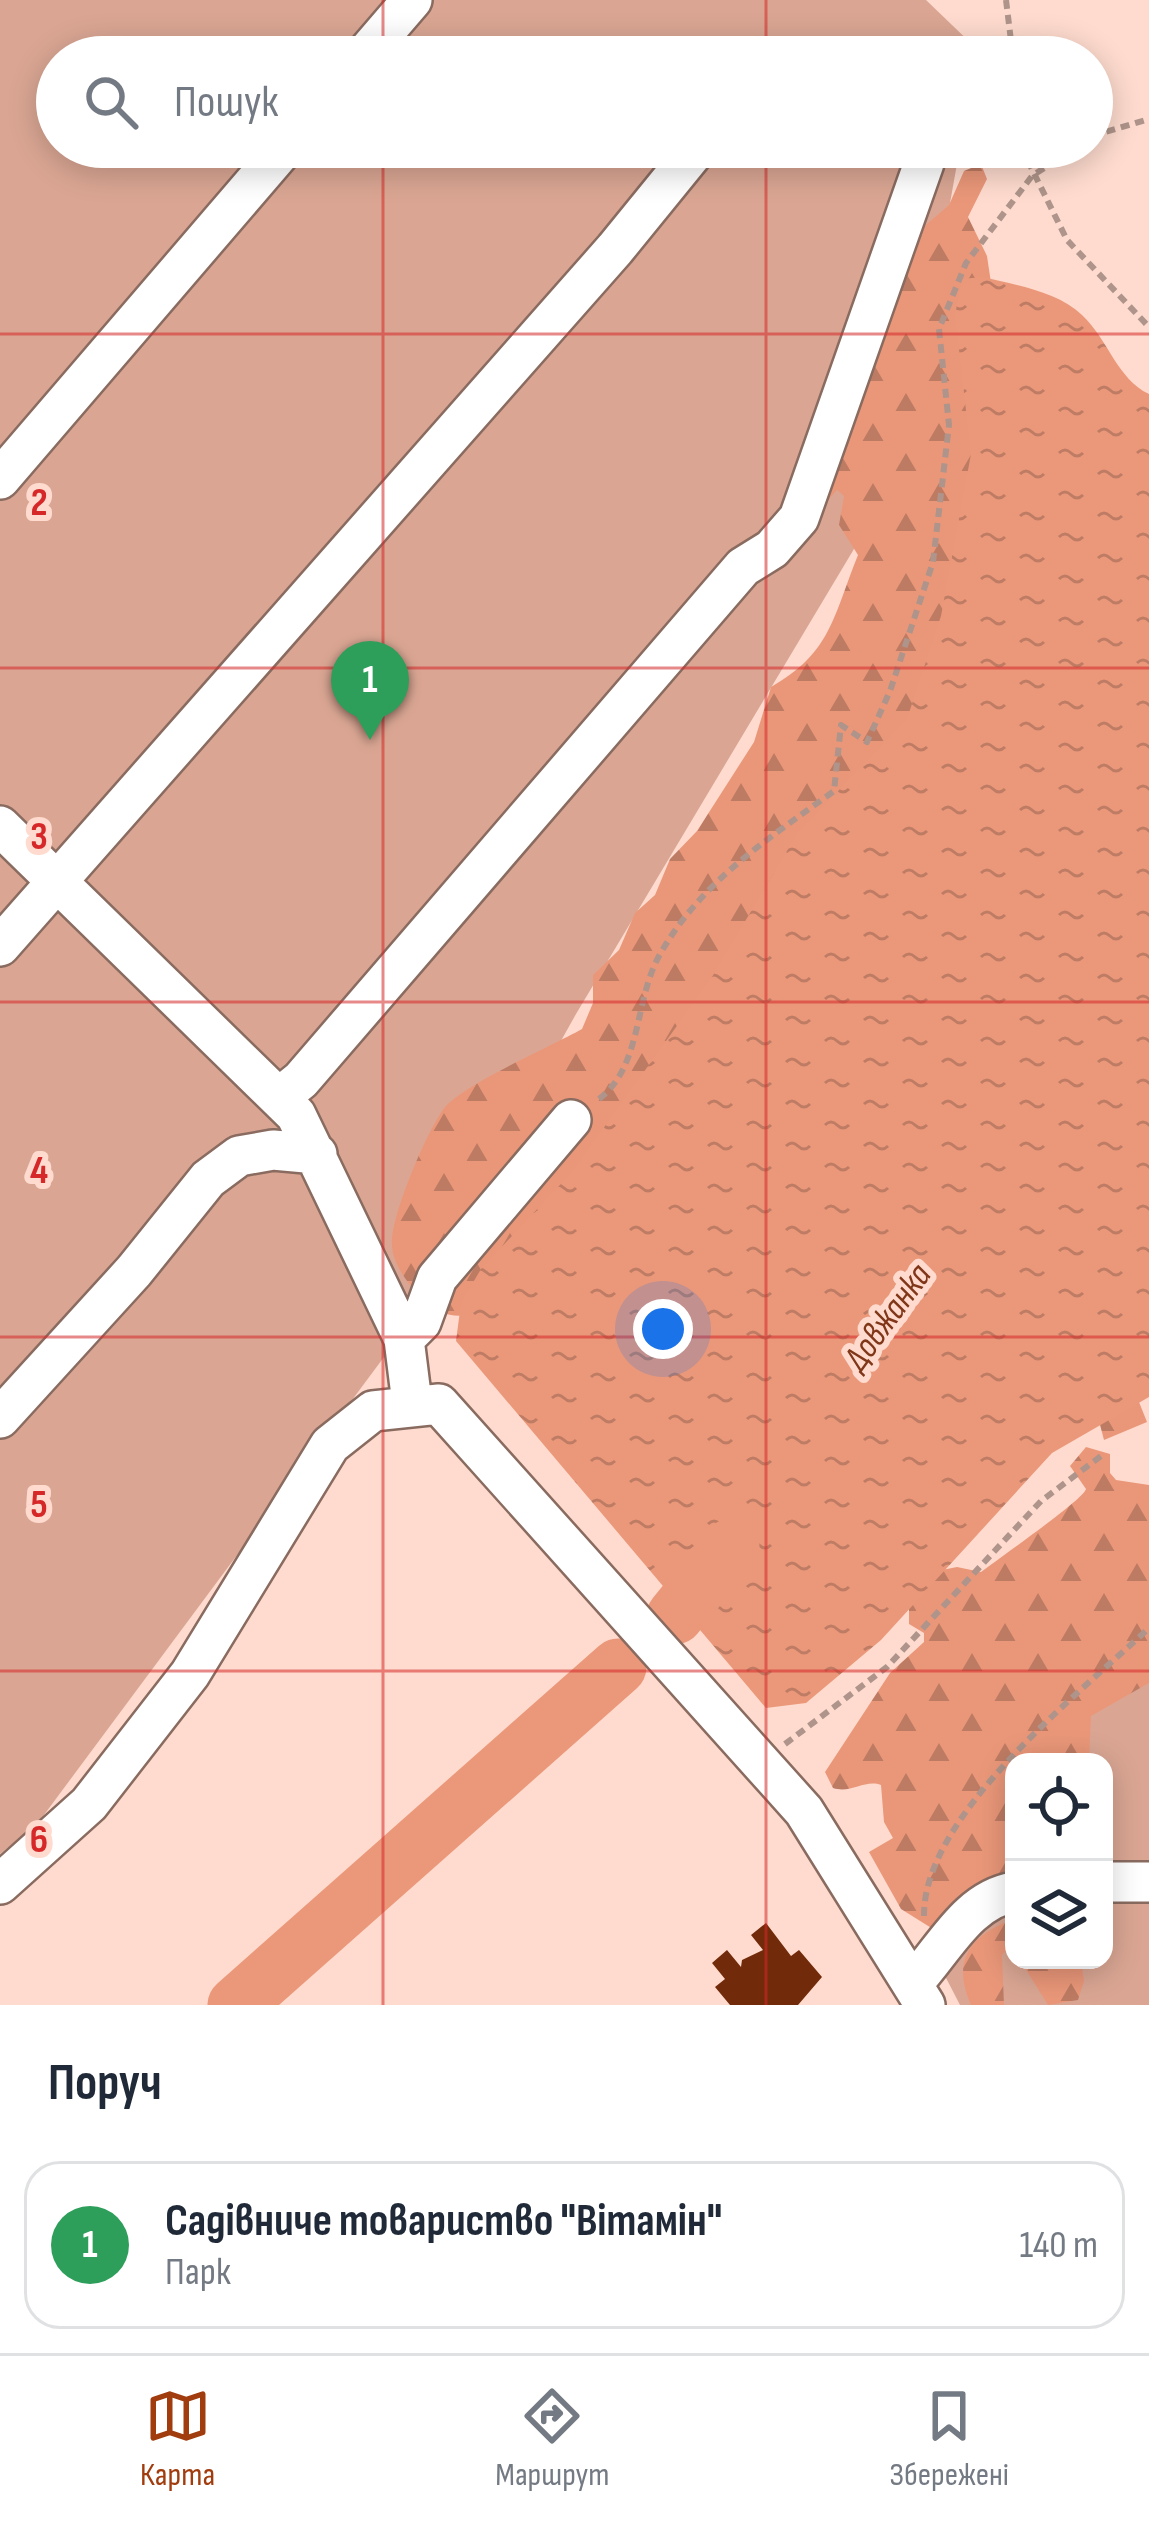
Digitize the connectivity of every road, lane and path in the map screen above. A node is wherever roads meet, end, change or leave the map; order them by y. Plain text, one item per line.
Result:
1 (412, 0) edge
2 (1006, 0) edge
3 (381, 36) edge
4 (1010, 36) edge
5 (1149, 119) edge
6 (1113, 130) edge
7 (267, 168) edge
8 (680, 168) edge
9 (922, 168) edge
10 (1029, 168) edge
11 (1044, 168) edge
12 (1032, 176) junction
13 (1149, 327) edge
14 (0, 478) edge
15 (0, 826) edge
16 (60, 883) junction
17 (0, 946) edge
18 (280, 1097) junction
19 (571, 1120) joint
20 (317, 1154) junction
21 (404, 1339) junction
22 (412, 1403) junction
23 (0, 1418) edge
24 (1105, 1453) dead end
25 (1149, 1628) edge
26 (758, 1766) junction
27 (1113, 1882) edge
28 (1149, 1882) edge
29 (0, 1883) edge
30 (1005, 1893) edge
31 (923, 1984) edge

1 - 3 street
2 - 4 path
5 - 6 path
7 - 14 street
8 - 16 street
9 - 18 street
10 - 12 path
11 - 12 path
12 - 13 path
12 - 19 path
15 - 16 street
16 - 17 street
16 - 18 street
18 - 20 street
19 - 21 street
20 - 21 street
20 - 23 street
21 - 22 street
22 - 26 street
22 - 29 street
24 - 26 path
25 - 31 path
26 - 31 street
27 - 28 street
30 - 31 street

